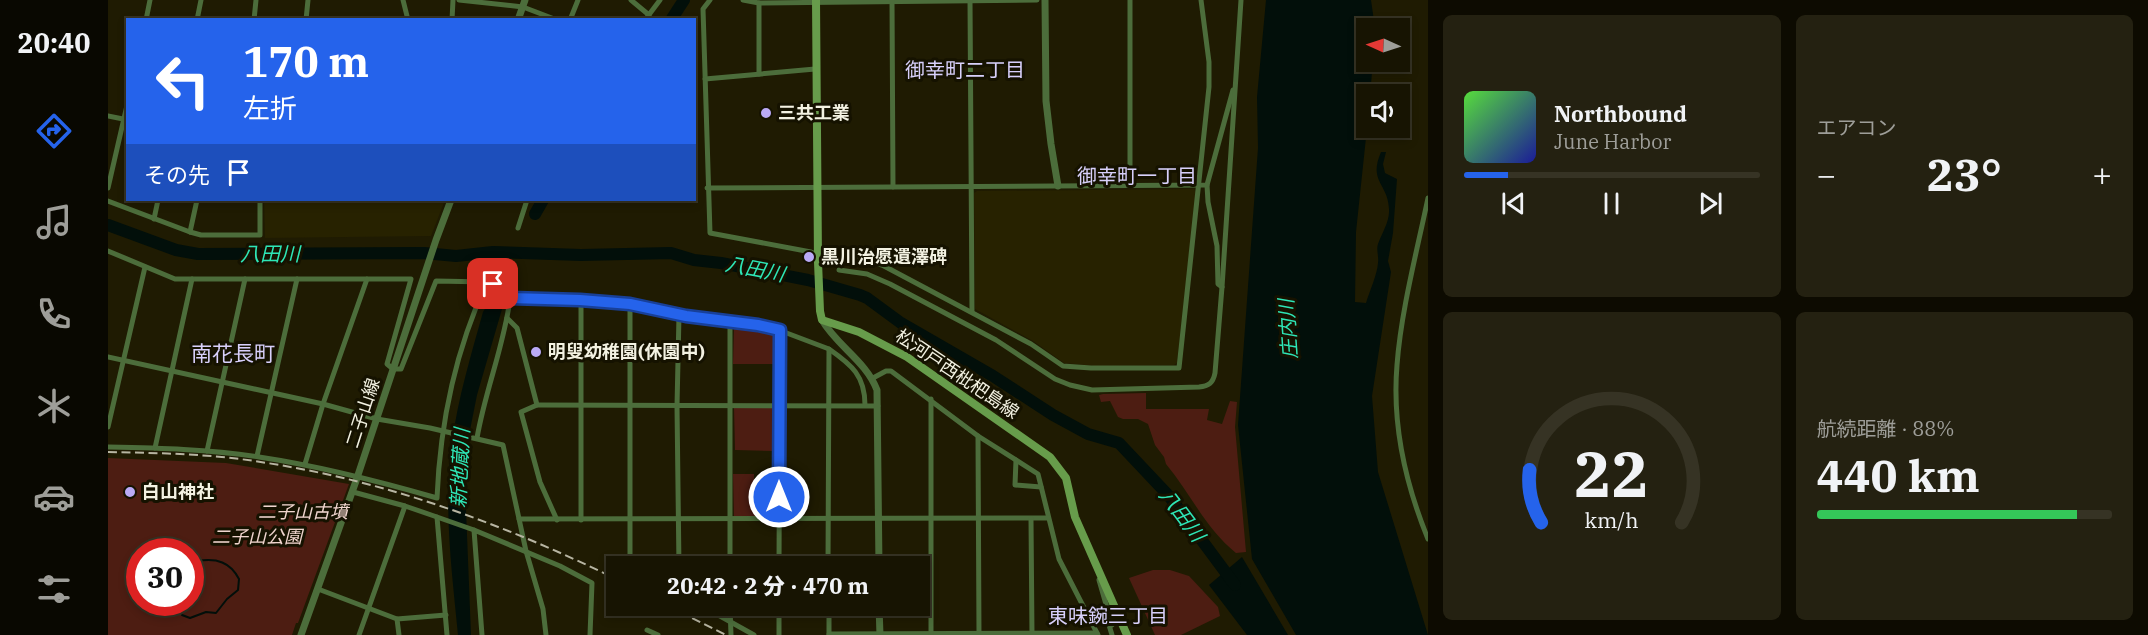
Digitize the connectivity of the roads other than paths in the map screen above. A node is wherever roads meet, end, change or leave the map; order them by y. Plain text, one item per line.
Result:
1 (150, 0) edge
2 (201, 0) edge
3 (256, 0) edge
4 (308, 0) edge
5 (403, 0) edge
6 (453, 0) edge
7 (459, 0) edge
8 (578, 0) edge
9 (631, 0) edge
10 (660, 0) edge
11 (710, 0) edge
12 (744, 0) edge
13 (970, 0) edge
14 (1037, 0) edge
15 (1045, 0) edge
16 (1130, 0) edge
17 (1201, 0) edge
18 (1241, 0) edge
19 (816, 1) edge
20 (892, 1) edge
21 (492, 2) edge
22 (524, 3) edge
23 (759, 3) junction
24 (647, 17) edge
25 (146, 18) edge
26 (197, 18) edge
27 (254, 18) edge
28 (306, 18) edge
29 (408, 18) edge
30 (452, 18) edge
31 (519, 18) edge
32 (553, 18) edge
33 (571, 18) edge
34 (815, 69) junction
35 (759, 74) junction
36 (705, 79) junction
37 (1235, 87) junction
38 (108, 116) edge
39 (125, 120) edge
40 (1130, 185) junction
41 (1199, 185) junction
42 (1207, 185) junction
43 (1058, 186) junction
44 (816, 187) junction
45 (893, 187) junction
46 (971, 187) junction
47 (108, 188) edge
48 (708, 188) junction
49 (1428, 198) edge
50 (108, 201) edge
51 (158, 201) edge
52 (197, 201) edge
53 (260, 201) edge
54 (451, 201) edge
55 (527, 201) edge
56 (154, 219) junction
57 (518, 228) dead end
58 (190, 232) junction
59 (108, 251) edge
60 (818, 258) junction
61 (145, 267) junction
62 (839, 270) dead end
63 (192, 279) junction
64 (245, 279) junction
65 (297, 279) junction
66 (366, 279) junction
67 (487, 282) junction
68 (1222, 287) junction
69 (510, 298) junction
70 (580, 300) junction
71 (630, 304) junction
72 (972, 312) junction
73 (679, 315) junction
74 (821, 315) junction
75 (507, 318) junction
76 (730, 322) junction
77 (780, 330) junction
78 (829, 350) junction
79 (108, 357) edge
80 (123, 361) junction
81 (393, 369) junction
82 (172, 371) junction
83 (873, 378) junction
84 (221, 381) junction
85 (271, 392) junction
86 (931, 399) junction
87 (323, 404) junction
88 (537, 405) junction
89 (779, 405) junction
90 (828, 405) junction
91 (865, 405) junction
92 (580, 406) junction
93 (629, 406) junction
94 (678, 406) junction
95 (730, 406) junction
96 (878, 406) junction
97 (377, 419) junction
98 (108, 427) edge
99 (444, 432) junction
100 (978, 436) junction
101 (475, 438) junction
102 (108, 447) edge
103 (155, 448) junction
104 (207, 451) junction
105 (257, 456) junction
106 (1016, 460) junction
107 (305, 464) junction
108 (358, 475) junction
109 (1041, 487) junction
110 (353, 492) junction
111 (405, 506) junction
112 (437, 517) junction
113 (1048, 518) junction
114 (519, 519) junction
115 (779, 519) junction
116 (878, 519) junction
117 (930, 519) junction
118 (978, 519) junction
119 (1031, 519) junction
120 (557, 520) junction
121 (581, 520) junction
122 (629, 520) junction
123 (679, 520) junction
124 (730, 520) junction
125 (828, 520) junction
126 (474, 530) junction
127 (1428, 539) edge
128 (526, 551) junction
129 (630, 556) edge
130 (679, 556) edge
131 (730, 556) edge
132 (779, 556) edge
133 (828, 556) edge
134 (879, 556) edge
135 (1099, 571) junction
136 (318, 589) junction
137 (369, 608) junction
138 (446, 615) junction
139 (722, 616) edge
140 (730, 616) edge
141 (779, 616) edge
142 (829, 616) edge
143 (879, 616) edge
144 (397, 619) junction
145 (730, 620) junction
146 (646, 630) dead end
147 (829, 634) edge
148 (880, 634) edge
149 (931, 634) edge
150 (979, 634) edge
151 (1032, 634) edge
152 (1083, 634) edge
153 (1098, 634) edge
154 (301, 635) edge
155 (359, 635) edge
156 (399, 635) edge
157 (447, 635) edge
158 (482, 635) edge
159 (546, 635) edge
160 (590, 635) edge
161 (658, 635) edge
162 (730, 635) edge
163 (754, 635) edge
164 (779, 635) edge
165 (1112, 635) edge
166 (1127, 635) edge

1 - 25 street
2 - 26 street
3 - 27 street
4 - 28 street
5 - 29 street
6 - 30 street
7 - 21 street
8 - 33 street
9 - 24 street
10 - 24 street
11 - 36 street
12 - 23 street
13 - 14 street
13 - 20 street
13 - 46 street
15 - 43 street
16 - 40 street
17 - 41 street
18 - 37 street
19 - 20 street
19 - 23 street
19 - 34 main road
20 - 45 street
21 - 22 street
22 - 31 street
22 - 32 street
23 - 35 street
34 - 35 street
34 - 44 main road
35 - 36 street
36 - 48 street
37 - 42 street
37 - 68 street
38 - 39 street
39 - 47 street
40 - 41 street
40 - 43 street
41 - 42 street
41 - 72 street
42 - 68 street
43 - 46 street
44 - 45 street
44 - 48 street
44 - 60 main road
45 - 46 street
46 - 72 street
48 - 60 street
49 - 127 street
50 - 56 street
51 - 56 street
52 - 58 street
53 - 58 street
54 - 81 street, 二子山線
55 - 57 street
56 - 58 street
59 - 61 street
60 - 72 street
60 - 74 main road
61 - 63 street
61 - 80 street
62 - 68 street
63 - 64 street
63 - 82 street
64 - 65 street
64 - 84 street
65 - 66 street
65 - 85 street
66 - 81 street
66 - 87 street
67 - 69 street
67 - 81 street
67 - 99 street
69 - 70 street
69 - 75 street
70 - 71 street
70 - 92 street
71 - 73 street
71 - 93 street
73 - 76 street
73 - 94 street
74 - 83 street
74 - 135 main road, 松河戸西枇杷島線
75 - 88 street
75 - 101 street
76 - 77 street
76 - 95 street
77 - 78 street
77 - 89 street
78 - 90 street
78 - 91 street
79 - 80 street
80 - 82 street
80 - 98 street
81 - 97 street, 二子山線
82 - 84 street
82 - 103 street
83 - 86 street
83 - 96 street
84 - 85 street
84 - 104 street
85 - 87 street
85 - 105 street
86 - 100 street
86 - 117 street
87 - 97 street
87 - 107 street
88 - 92 street
88 - 120 street
89 - 90 street
89 - 95 street
89 - 115 street
90 - 91 street
90 - 125 street
91 - 96 street
92 - 93 street
92 - 121 street
93 - 94 street
93 - 122 street
94 - 95 street
94 - 123 street
95 - 124 street
96 - 116 street
97 - 99 street
97 - 108 street, 二子山線
99 - 101 street
99 - 108 street
100 - 106 street
100 - 118 street
101 - 114 street
102 - 103 street
103 - 104 street
104 - 105 street
105 - 107 street
106 - 109 street
106 - 109 street
107 - 108 street
108 - 110 street, 二子山線
109 - 113 street
110 - 111 street
110 - 136 street, 二子山線
111 - 112 street
111 - 137 street
112 - 126 street
112 - 138 street
113 - 119 street
113 - 153 street
114 - 120 street
114 - 128 street
115 - 124 street
115 - 125 street
115 - 132 street
116 - 117 street
116 - 125 street
116 - 134 street
117 - 118 street
117 - 149 street
118 - 119 street
118 - 150 street
119 - 151 street
120 - 121 street
121 - 122 street
122 - 123 street
122 - 129 street
123 - 124 street
123 - 130 street
124 - 131 street
125 - 133 street
126 - 128 street
126 - 158 street
128 - 159 street
128 - 160 street
135 - 165 street
135 - 166 main road, 松河戸西枇杷島線
136 - 137 street
136 - 154 street, 二子山線
137 - 144 street
137 - 155 street
138 - 144 street
138 - 157 street
139 - 145 street
140 - 145 street
141 - 164 street
142 - 147 street
143 - 148 street
144 - 156 street
145 - 162 street
145 - 163 street
146 - 161 street
147 - 148 street
148 - 149 street
149 - 150 street
150 - 151 street
151 - 152 street
152 - 153 street

